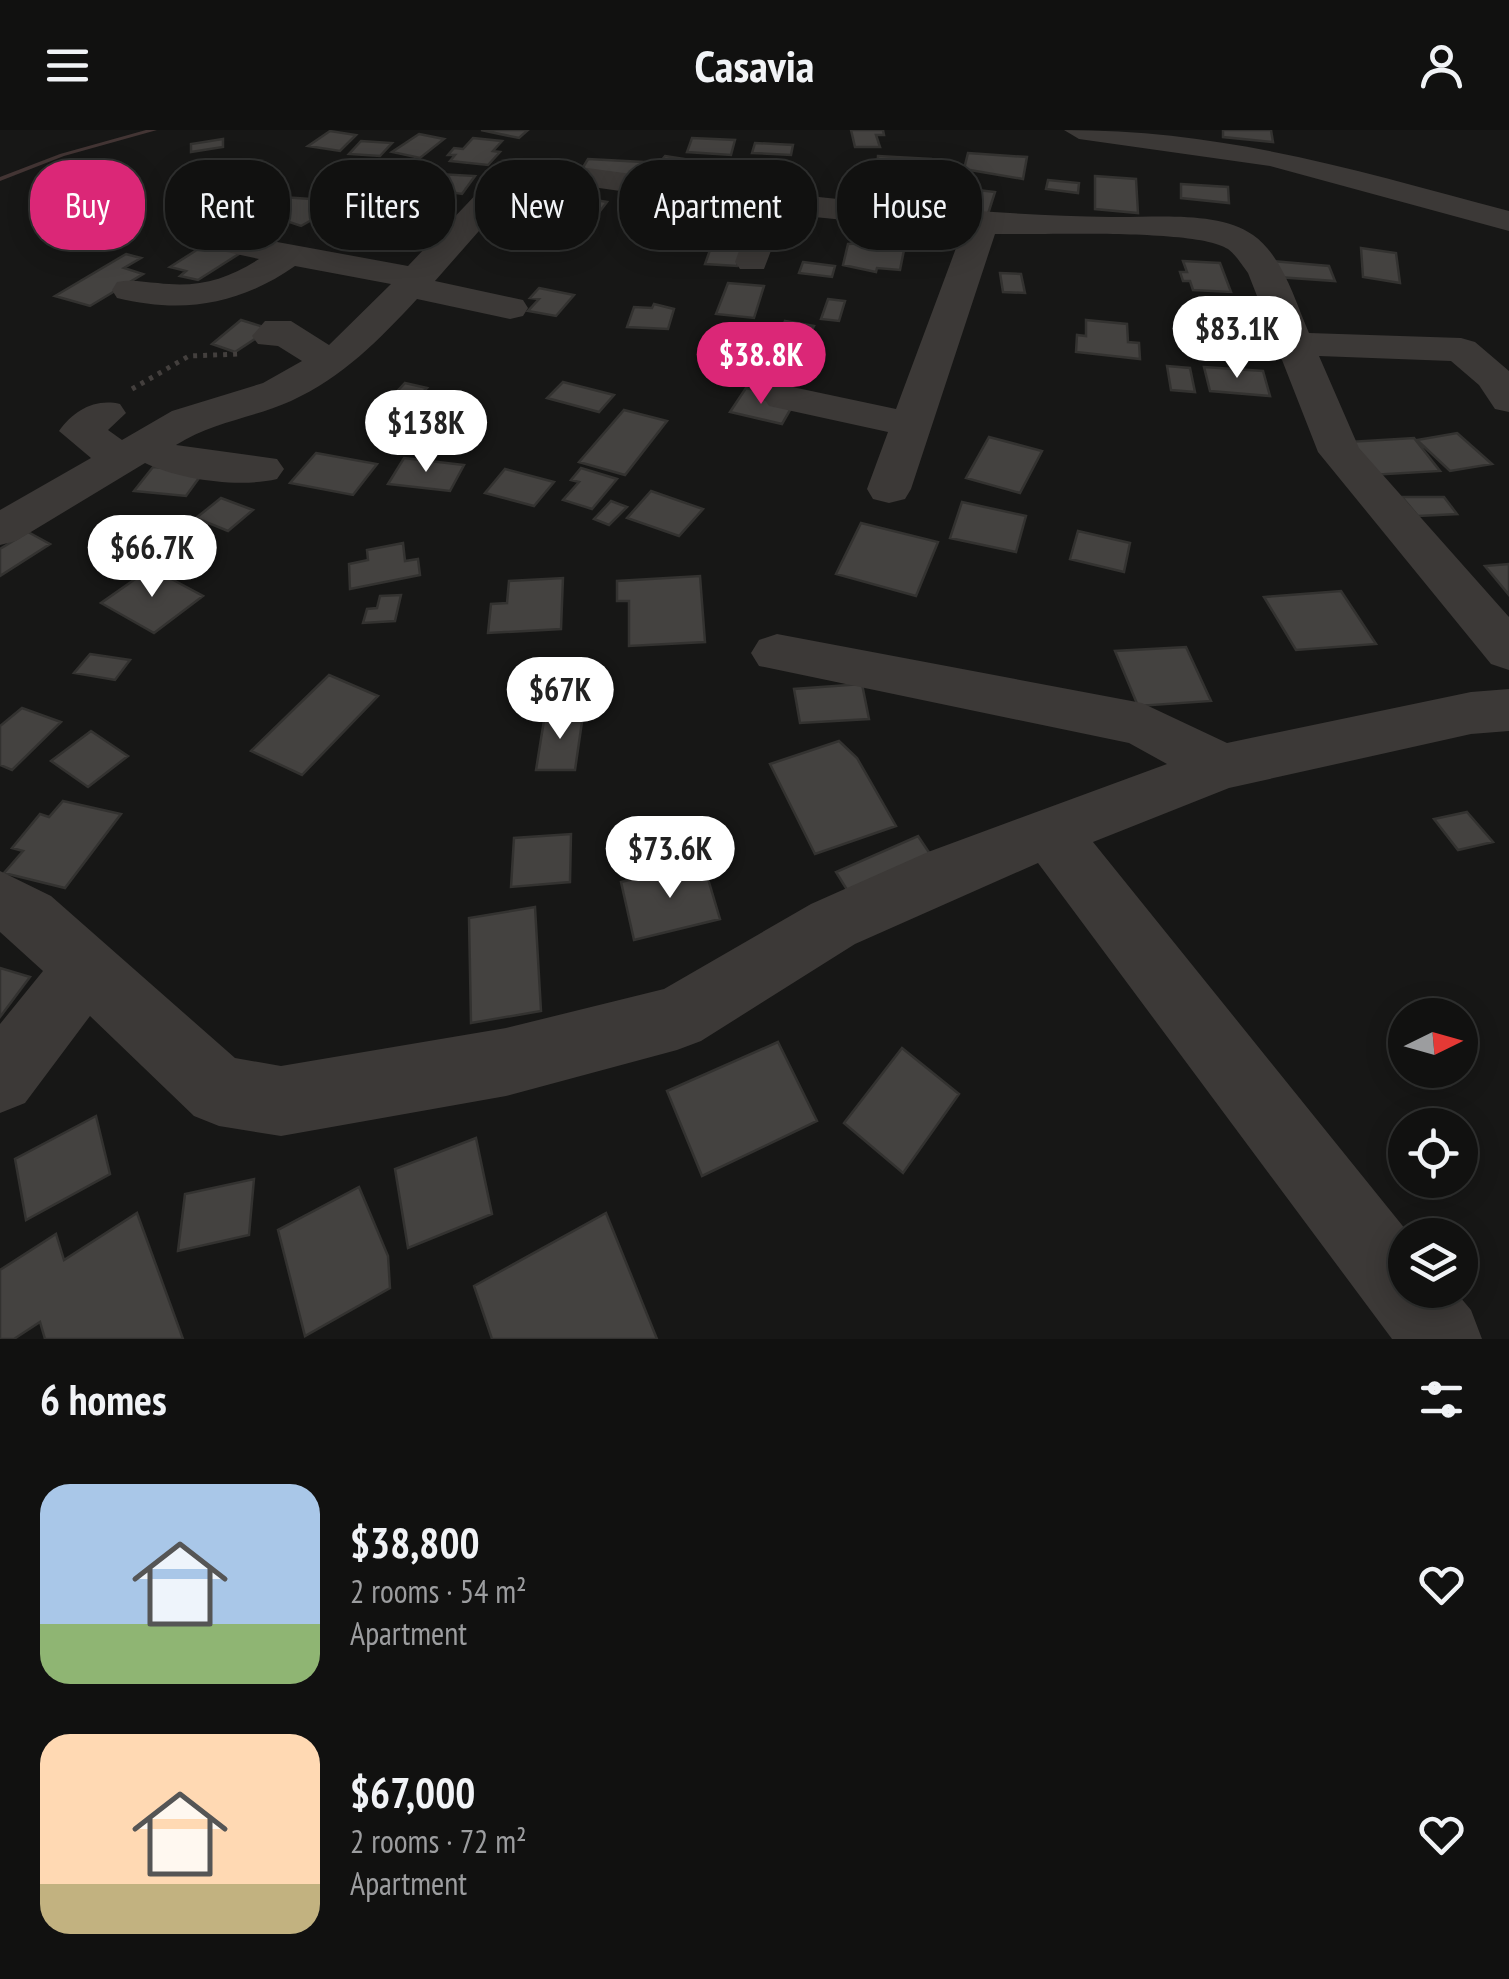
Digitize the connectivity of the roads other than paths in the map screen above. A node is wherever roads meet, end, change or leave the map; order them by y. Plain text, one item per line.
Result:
1 (1078, 130) edge
2 (619, 183) edge
3 (1509, 221) edge
4 (982, 224) edge
5 (266, 250) edge
6 (756, 250) edge
7 (973, 250) edge
8 (288, 254) junction
9 (752, 262) dead end
10 (416, 283) junction
11 (130, 290) dead end
12 (510, 308) dead end
13 (270, 336) road end
14 (1293, 344) junction
15 (329, 361) junction
16 (783, 397) dead end
17 (1509, 400) edge
18 (105, 413) road end
19 (912, 425) junction
20 (130, 452) junction
21 (262, 469) dead end
22 (889, 488) dead end
23 (0, 530) edge
24 (1509, 650) edge
25 (776, 653) dead end
26 (1509, 710) edge
27 (1222, 768) junction
28 (1050, 832) junction
29 (0, 899) edge
30 (86, 969) junction
31 (0, 1078) edge
32 (1442, 1339) edge

1 - 3 street
2 - 10 street
4 - 14 street
5 - 8 street
6 - 9 street
7 - 19 street
8 - 10 street
8 - 11 street
10 - 12 street
10 - 15 street
13 - 15 street
14 - 17 street
14 - 24 street
15 - 20 street
16 - 19 street
18 - 20 street
19 - 22 street
20 - 21 street
20 - 23 street
25 - 27 street
26 - 27 street
27 - 28 street
28 - 30 street
28 - 32 street
29 - 30 street
30 - 31 street

